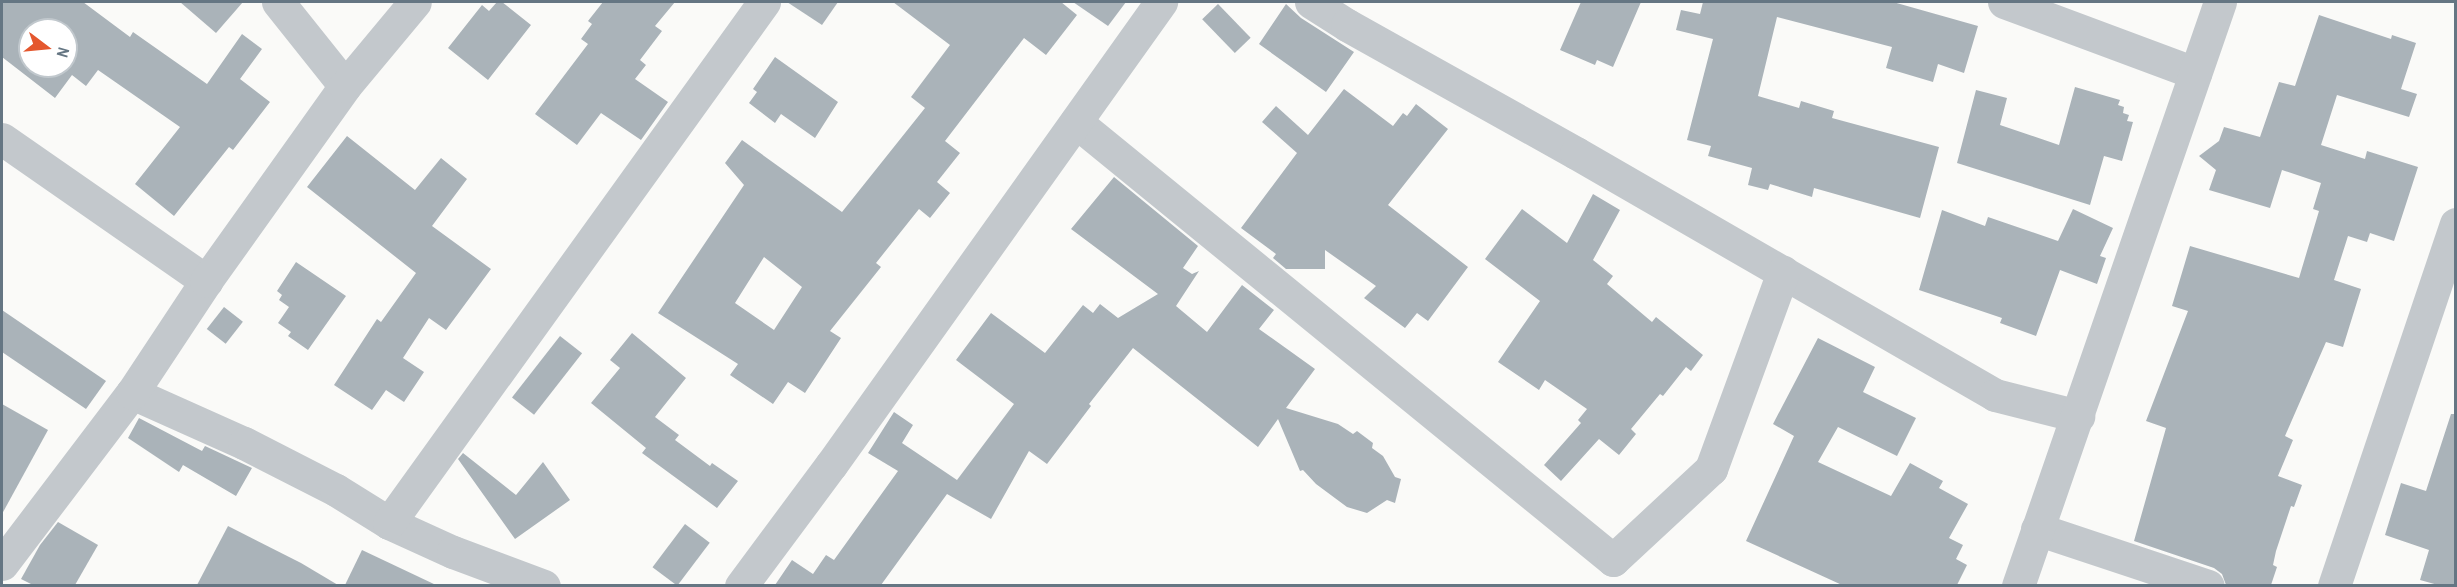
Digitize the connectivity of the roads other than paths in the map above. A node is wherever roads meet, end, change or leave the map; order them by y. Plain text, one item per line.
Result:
1 (278, 2) edge
2 (415, 2) edge
3 (764, 2) edge
4 (1161, 2) edge
5 (1311, 2) edge
6 (2004, 2) edge
7 (2220, 2) edge
8 (2195, 73) junction
9 (345, 86) junction
10 (1076, 122) junction
11 (2, 139) edge
12 (2456, 224) edge
13 (1783, 272) junction
14 (206, 280) junction
15 (132, 393) junction
16 (2079, 416) junction
17 (389, 523) junction
18 (2037, 529) junction
19 (2, 564) edge
20 (544, 585) edge
21 (741, 585) edge
22 (2018, 585) edge
23 (2208, 585) edge
24 (2334, 585) edge

1 - 9 street
2 - 9 street
3 - 17 street
4 - 10 street
5 - 13 street
6 - 8 street
7 - 8 street
8 - 16 street
9 - 14 street
10 - 13 street
10 - 21 street
11 - 14 street
12 - 24 street
13 - 16 street
14 - 15 street
15 - 17 street
15 - 19 street
16 - 18 street
17 - 20 street
18 - 22 street
18 - 23 street

